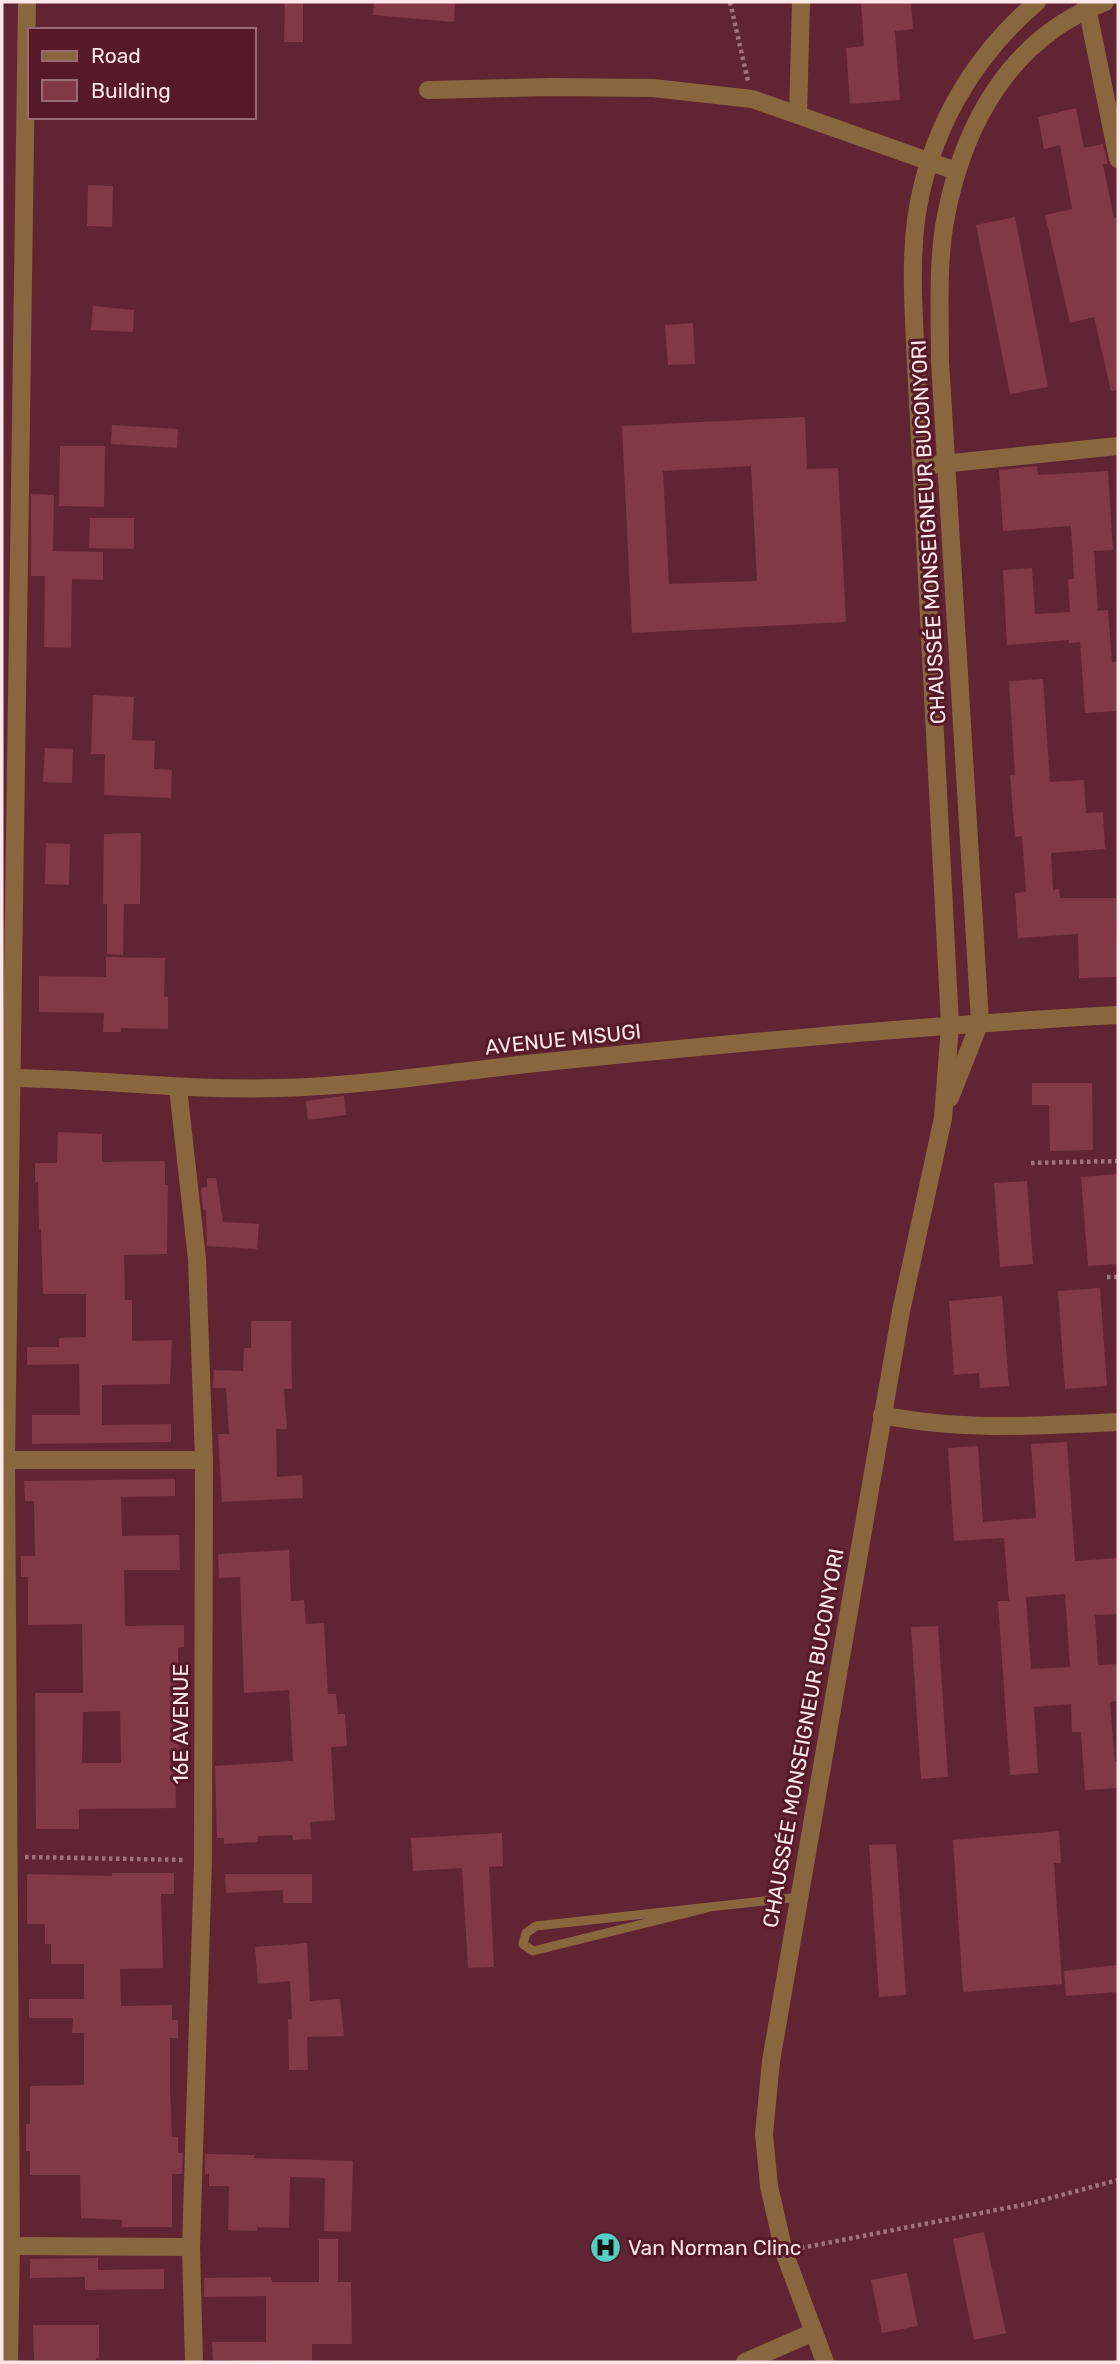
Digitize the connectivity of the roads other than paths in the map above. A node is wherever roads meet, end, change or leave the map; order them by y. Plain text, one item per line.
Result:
1 (27, 2) edge
2 (801, 2) edge
3 (1037, 2) edge
4 (1105, 2) edge
5 (1087, 5) edge
6 (428, 90) dead end
7 (798, 115) junction
8 (1118, 159) edge
9 (929, 160) junction
10 (956, 171) junction
11 (1118, 446) edge
12 (945, 462) junction
13 (922, 466) junction
14 (10, 685) edge
15 (1118, 1015) edge
16 (980, 1022) junction
17 (950, 1025) junction
18 (6, 1078) edge
19 (186, 1088) junction
20 (943, 1118) junction
21 (882, 1415) junction
22 (1118, 1422) edge
23 (6, 1460) junction
24 (204, 1460) junction
25 (800, 1897) junction
26 (707, 1908) junction
27 (10, 2246) junction
28 (191, 2247) junction
29 (814, 2332) junction
30 (9, 2362) edge
31 (194, 2362) edge
32 (745, 2362) edge
33 (825, 2362) edge

1 - 14 street
2 - 7 street
3 - 9 street, CHAUSSÉE MONSEIGNEUR BUCONYORI
4 - 5 street, CHAUSSÉE MONSEIGNEUR BUCONYORI
5 - 8 street
5 - 10 street, CHAUSSÉE MONSEIGNEUR BUCONYORI
6 - 7 street
7 - 9 street
9 - 10 street
9 - 13 street, CHAUSSÉE MONSEIGNEUR BUCONYORI
10 - 12 street, CHAUSSÉE MONSEIGNEUR BUCONYORI
11 - 12 street
12 - 13 street
12 - 16 street, CHAUSSÉE MONSEIGNEUR BUCONYORI
13 - 17 street, CHAUSSÉE MONSEIGNEUR BUCONYORI
14 - 18 street
15 - 16 street, AVENUE MISUGI
16 - 17 street, AVENUE MISUGI
16 - 20 street, CHAUSSÉE MONSEIGNEUR BUCONYORI
17 - 19 street, AVENUE MISUGI
17 - 20 street, CHAUSSÉE MONSEIGNEUR BUCONYORI
18 - 19 street, AVENUE MISUGI
18 - 23 street
19 - 24 street, 16E AVENUE
20 - 21 street, CHAUSSÉE MONSEIGNEUR BUCONYORI
21 - 22 street
21 - 25 street, CHAUSSÉE MONSEIGNEUR BUCONYORI
23 - 24 street
23 - 27 street
24 - 28 street, 16E AVENUE
25 - 26 lane
25 - 29 street, CHAUSSÉE MONSEIGNEUR BUCONYORI
26 - 26 lane
27 - 28 street
27 - 30 street
28 - 31 street, 16E AVENUE
29 - 32 street
29 - 33 street, CHAUSSÉE MONSEIGNEUR BUCONYORI

